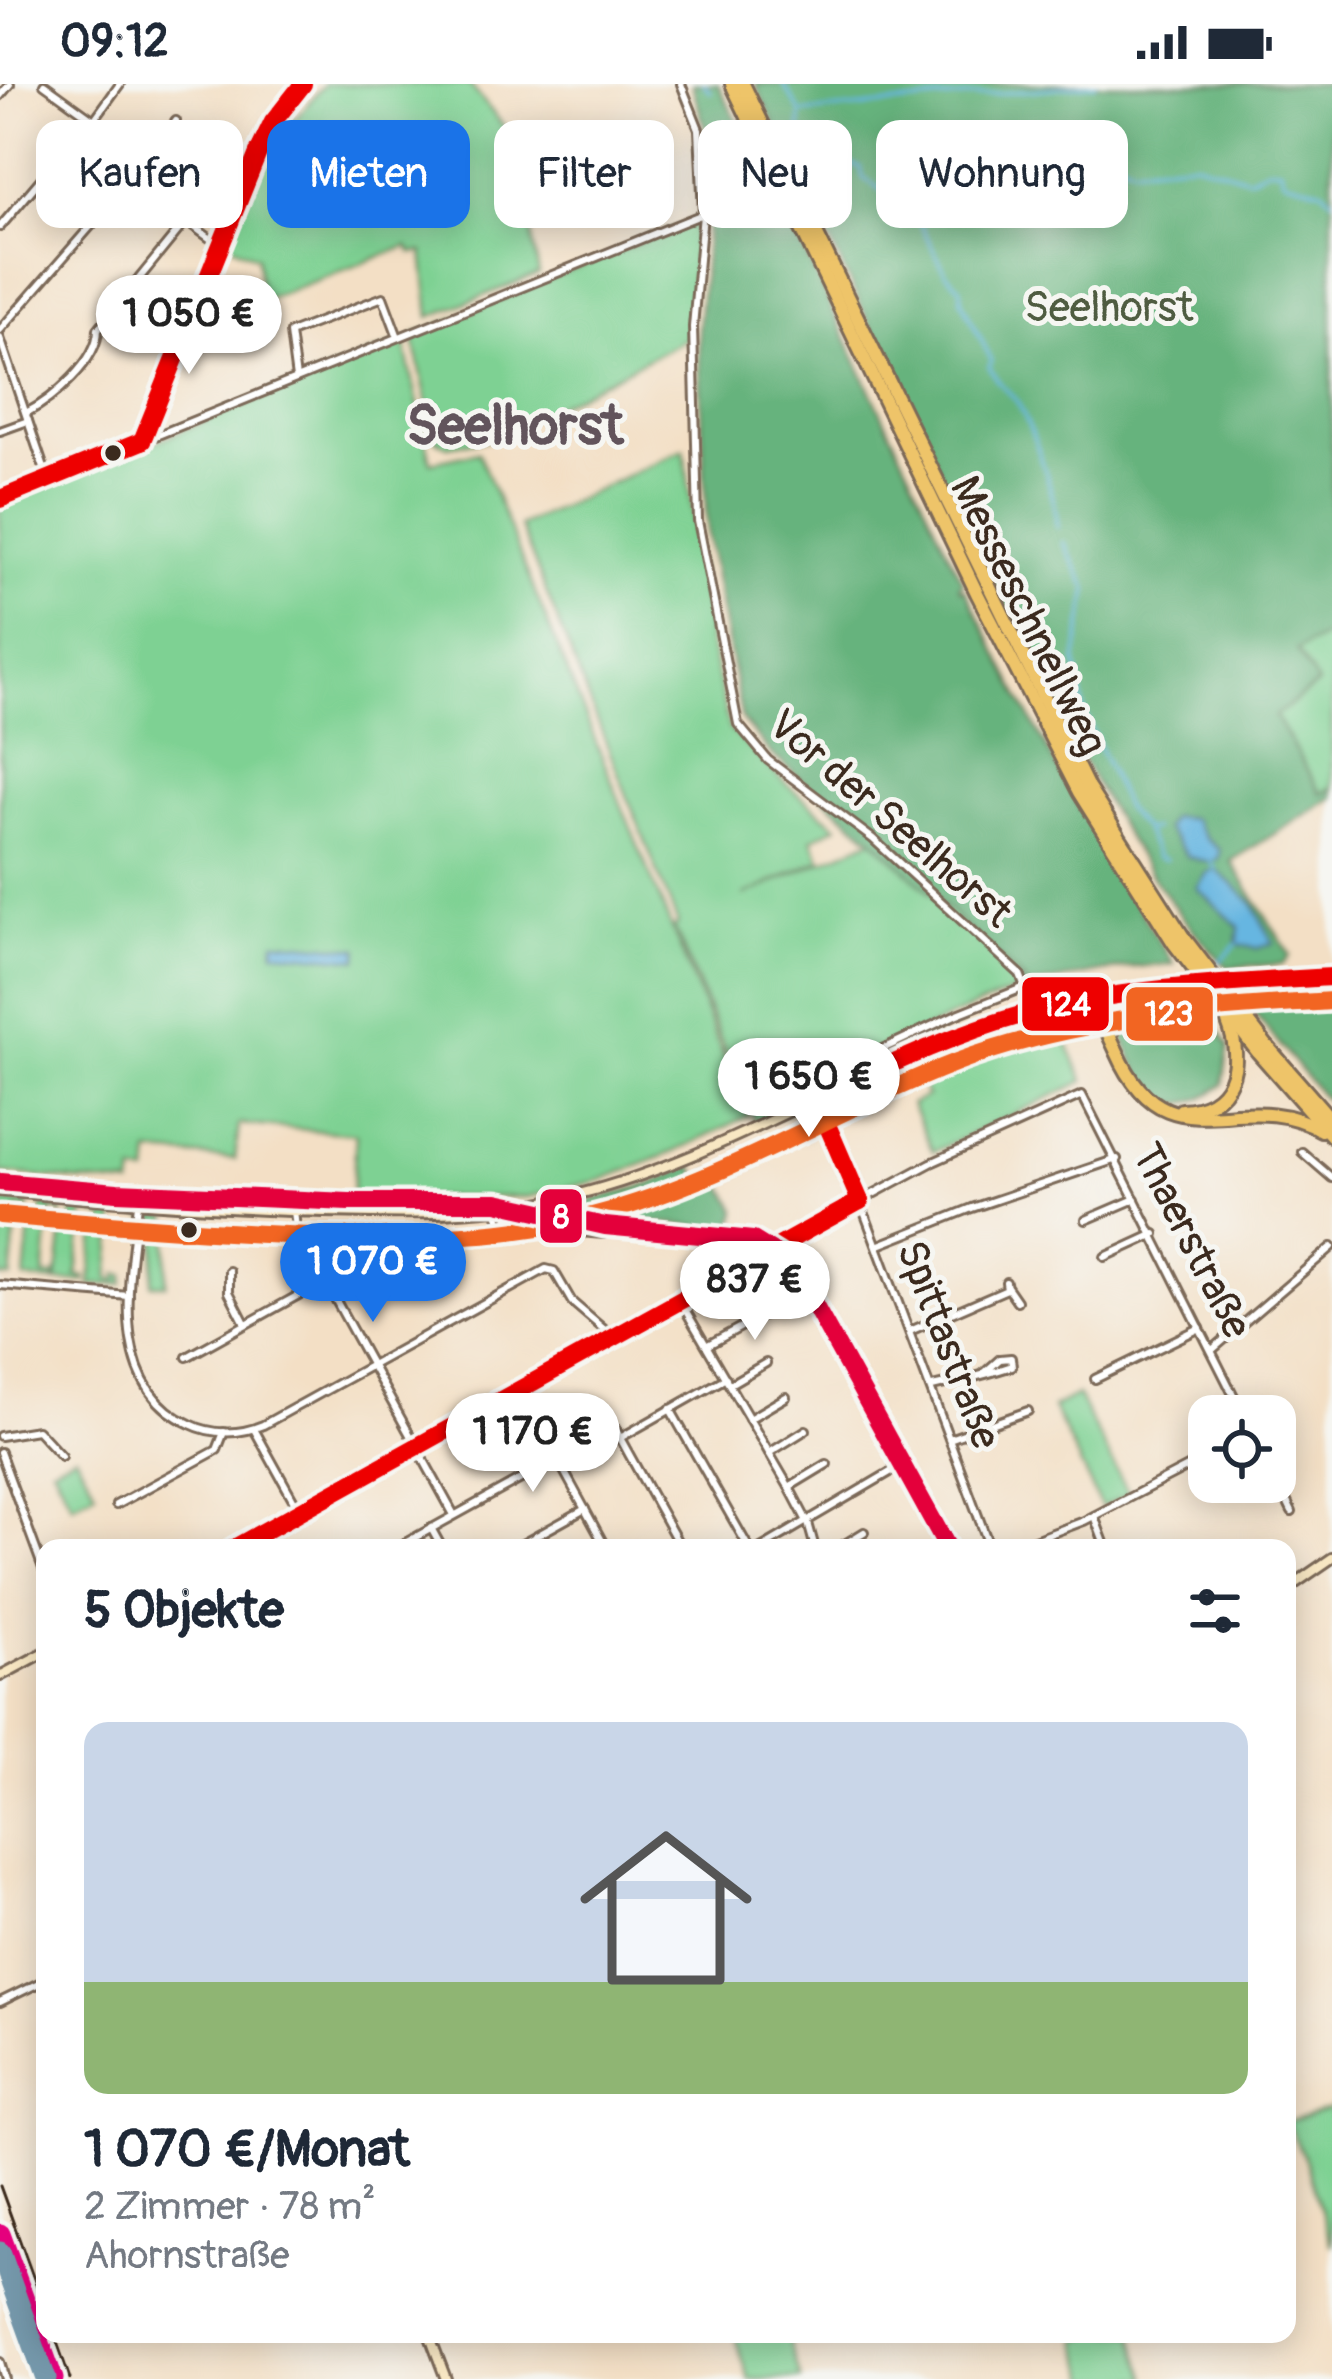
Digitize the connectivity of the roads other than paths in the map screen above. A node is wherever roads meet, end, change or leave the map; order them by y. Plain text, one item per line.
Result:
1 (10, 84) edge
2 (44, 84) edge
3 (120, 84) edge
4 (303, 84) edge
5 (681, 84) edge
6 (732, 84) edge
7 (743, 84) edge
8 (0, 96) edge
9 (94, 120) joint
10 (698, 126) edge
11 (36, 185) edge
12 (698, 216) edge
13 (0, 227) edge
14 (90, 228) edge
15 (180, 228) edge
16 (196, 228) edge
17 (702, 228) edge
18 (220, 245) junction
19 (0, 334) edge
20 (398, 337) junction
21 (296, 379) junction
22 (27, 417) junction
23 (0, 431) edge
24 (142, 441) junction
25 (48, 480) junction
26 (0, 499) edge
27 (1332, 976) edge
28 (1146, 991) junction
29 (1103, 998) junction
30 (1057, 1006) junction
31 (1223, 1009) junction
32 (1108, 1024) junction
33 (1302, 1088) junction
34 (816, 1099) junction
35 (1332, 1108) edge
36 (1332, 1121) edge
37 (1332, 1137) edge
38 (1303, 1153) dead end
39 (1117, 1160) junction
40 (1332, 1178) edge
41 (0, 1192) edge
42 (1135, 1199) junction
43 (860, 1201) junction
44 (138, 1204) junction
45 (294, 1211) junction
46 (497, 1211) junction
47 (1086, 1220) dead end
48 (604, 1234) dead end
49 (1155, 1234) junction
50 (878, 1245) junction
51 (1332, 1247) edge
52 (1105, 1257) dead end
53 (229, 1271) dead end
54 (324, 1281) junction
55 (0, 1285) edge
56 (129, 1296) junction
57 (680, 1301) junction
58 (1017, 1301) dead end
59 (783, 1304) dead end
60 (245, 1323) junction
61 (1200, 1328) junction
62 (910, 1330) junction
63 (614, 1338) junction
64 (708, 1345) junction
65 (1212, 1350) junction
66 (187, 1357) dead end
67 (766, 1364) dead end
68 (371, 1366) junction
69 (983, 1374) dead end
70 (1096, 1379) dead end
71 (728, 1381) junction
72 (932, 1388) junction
73 (1234, 1395) edge
74 (786, 1397) dead end
75 (670, 1409) junction
76 (1028, 1411) dead end
77 (749, 1419) junction
78 (254, 1429) junction
79 (806, 1430) dead end
80 (224, 1432) junction
81 (0, 1436) edge
82 (620, 1438) junction
83 (952, 1438) junction
84 (416, 1448) junction
85 (0, 1452) edge
86 (769, 1453) junction
87 (61, 1456) dead end
88 (557, 1458) junction
89 (827, 1464) dead end
90 (1188, 1467) edge
91 (892, 1471) dead end
92 (789, 1487) junction
93 (1288, 1503) edge
94 (116, 1505) dead end
95 (585, 1509) junction
96 (300, 1511) junction
97 (1292, 1512) dead end
98 (453, 1513) junction
99 (1094, 1516) junction
100 (808, 1523) junction
101 (431, 1528) junction
102 (864, 1532) dead end
103 (1038, 1538) edge
104 (252, 1539) edge
105 (411, 1539) edge
106 (437, 1539) edge
107 (531, 1539) edge
108 (601, 1539) edge
109 (676, 1539) edge
110 (743, 1539) edge
111 (778, 1539) edge
112 (812, 1539) edge
113 (853, 1539) edge
114 (987, 1539) edge
115 (1103, 1539) edge
116 (36, 1550) edge
117 (1332, 1558) edge
118 (1296, 1583) edge
119 (36, 1657) edge
120 (0, 1676) edge
121 (36, 1984) edge
122 (0, 2002) edge
123 (433, 2343) edge
124 (0, 2362) edge
125 (5, 2379) edge
126 (446, 2379) edge

1 - 8 street
2 - 9 street
3 - 9 street
4 - 18 street
5 - 10 street, Vor der Seelhorst
6 - 31 highway, Messeschnellweg
7 - 33 highway, Messeschnellweg
11 - 13 street
12 - 20 street
14 - 19 street
15 - 22 street
16 - 18 street
17 - 34 street, Vor der Seelhorst
18 - 24 street
19 - 22 street
20 - 21 street
20 - 21 street
21 - 24 street
22 - 23 street
22 - 25 street
24 - 25 street
25 - 26 street
27 - 28 main road, bridge
28 - 29 main road
28 - 32 highway
29 - 30 main road
29 - 32 highway
30 - 32 highway
30 - 34 main road
31 - 32 highway
31 - 37 highway, Messeschnellweg
32 - 37 highway
33 - 35 highway
33 - 36 highway, Messeschnellweg
34 - 43 main road, Spittastraße
34 - 46 main road
38 - 40 street
39 - 42 street, Thaerstraße
39 - 43 street, Thaerstraße
39 - 50 street
41 - 44 main road
42 - 47 street
42 - 49 street, Thaerstraße
43 - 50 street, Spittastraße
43 - 57 main road
44 - 45 main road
44 - 56 street
45 - 46 main road
45 - 54 street
46 - 48 street
49 - 52 street
49 - 61 street, Thaerstraße
50 - 62 street, Spittastraße
51 - 65 street
53 - 60 street
54 - 60 street
54 - 68 street
55 - 56 street
56 - 80 street
57 - 63 main road
57 - 64 street
58 - 62 street
59 - 64 street
60 - 66 street
61 - 65 street, Thaerstraße
61 - 70 street
62 - 72 street, Spittastraße
63 - 68 street
63 - 84 main road
64 - 71 street
65 - 73 street, Thaerstraße
67 - 71 street
68 - 78 street
68 - 84 street
69 - 72 street
71 - 75 street
71 - 77 street
72 - 83 street, Spittastraße
74 - 77 street
75 - 82 street
75 - 110 street
76 - 83 street
77 - 86 street
78 - 80 street
78 - 96 street
79 - 86 street
80 - 94 street
81 - 87 street
82 - 88 street
82 - 109 street
83 - 114 street, Spittastraße
84 - 96 main road
84 - 98 street
85 - 116 street
86 - 92 street
88 - 95 street
88 - 98 street
89 - 92 street
90 - 99 street
91 - 100 street
92 - 100 street
93 - 97 street
95 - 107 street
95 - 108 street
96 - 104 main road
98 - 101 street
99 - 103 street
99 - 115 street
100 - 111 street
100 - 112 street
101 - 105 street
101 - 106 street
102 - 113 street
117 - 118 main road
119 - 120 main road
121 - 122 street
123 - 126 main road
124 - 125 street

